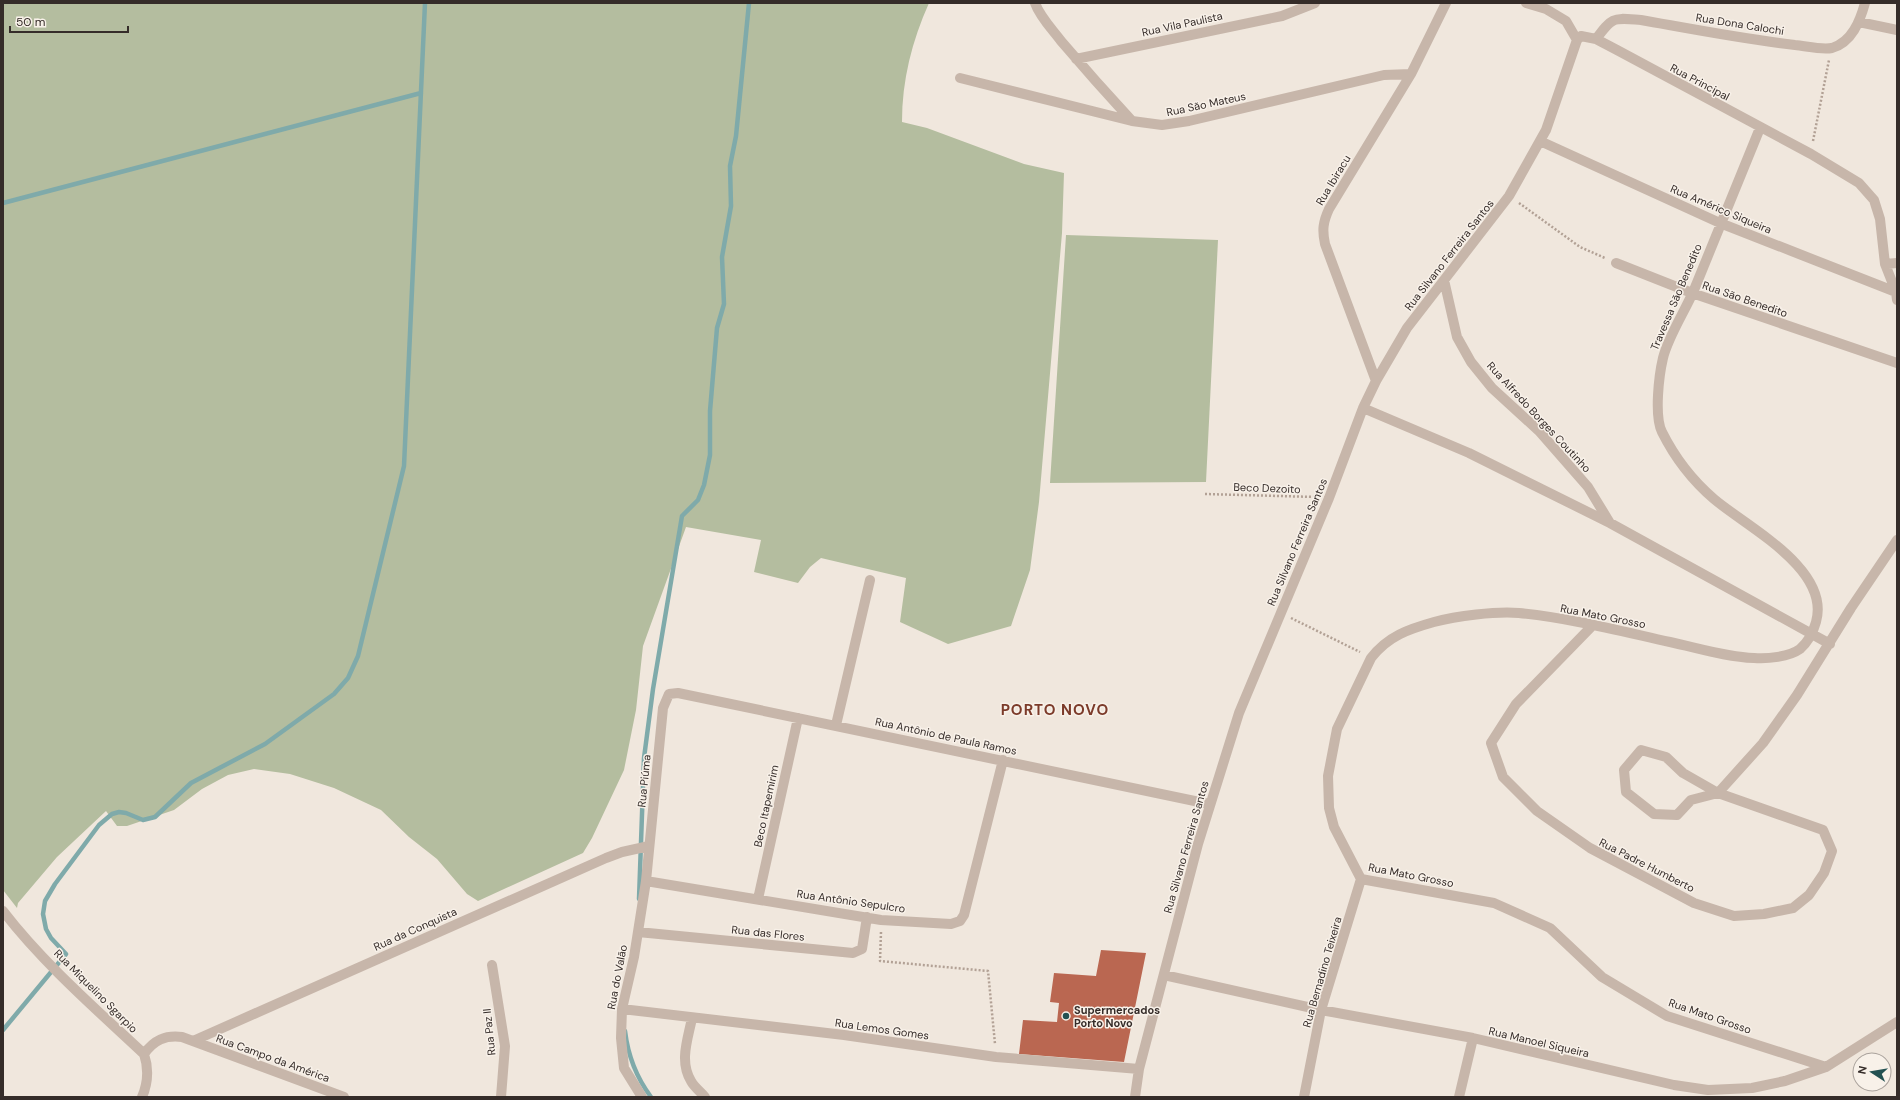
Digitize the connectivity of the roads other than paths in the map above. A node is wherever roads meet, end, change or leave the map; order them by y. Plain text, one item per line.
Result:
1 (1035, 3) edge
2 (1315, 3) edge
3 (1446, 3) edge
4 (1526, 3) edge
5 (1865, 3) edge
6 (1859, 22) junction
7 (1897, 30) edge
8 (1596, 39) junction
9 (1577, 40) junction
10 (1076, 58) junction
11 (1411, 74) junction
12 (960, 78) dead end
13 (1132, 122) junction
14 (1760, 128) junction
15 (1540, 141) junction
16 (1720, 223) junction
17 (1616, 263) road end
18 (1897, 263) edge
19 (1886, 264) junction
20 (1444, 280) junction
21 (1692, 293) junction
22 (1897, 296) edge
23 (1897, 363) edge
24 (1376, 381) junction
25 (1363, 408) junction
26 (1610, 523) junction
27 (1897, 540) edge
28 (870, 580) dead end
29 (1593, 625) junction
30 (1812, 635) junction
31 (1830, 644) junction
32 (678, 693) joint
33 (798, 718) junction
34 (836, 725) junction
35 (1003, 760) junction
36 (1718, 793) junction
37 (1210, 804) junction
38 (649, 846) junction
39 (1362, 879) junction
40 (646, 881) junction
41 (758, 899) junction
42 (3, 911) edge
43 (867, 917) junction
44 (638, 932) junction
45 (492, 965) dead end
46 (1164, 975) junction
47 (622, 1009) junction
48 (1322, 1010) junction
49 (692, 1018) junction
50 (1897, 1022) edge
51 (1473, 1038) junction
52 (193, 1041) junction
53 (144, 1054) junction
54 (1826, 1067) junction
55 (1139, 1070) junction
56 (142, 1097) edge
57 (344, 1097) edge
58 (501, 1097) edge
59 (642, 1097) edge
60 (705, 1097) edge
61 (1135, 1097) edge
62 (1304, 1097) edge
63 (1459, 1097) edge

1 - 10 street
2 - 10 street, Rua Vila Paulista
3 - 11 street, Rua Ibiracu
4 - 9 street
5 - 6 street
6 - 7 street
6 - 8 street, Rua Dona Calochi
8 - 9 street, Rua Principal
8 - 14 street, Rua Principal
9 - 15 street, Rua Silvano Ferreira Santos
10 - 13 street
11 - 13 street, Rua São Mateus
11 - 24 street, Rua Ibiracu
12 - 13 street, Rua São Mateus
14 - 16 street, Travessa São Benedito
14 - 19 street, Rua Principal
15 - 16 street, Rua Américo Siqueira
15 - 20 street, Rua Silvano Ferreira Santos
16 - 21 street, Travessa São Benedito
16 - 22 street, Rua Américo Siqueira
17 - 21 street, Rua São Benedito
18 - 19 street
19 - 22 street, Rua Principal
20 - 24 street, Rua Silvano Ferreira Santos
20 - 26 street, Rua Alfredo Borges Coutinho
21 - 23 street, Rua São Benedito
21 - 30 street, Travessa São Benedito
24 - 25 street, Rua Silvano Ferreira Santos
25 - 26 street
25 - 37 street, Rua Silvano Ferreira Santos
26 - 30 street
27 - 31 street
28 - 34 street
29 - 30 street, Rua Mato Grosso
29 - 36 street, Rua Padre Humberto
29 - 39 street, Rua Mato Grosso
30 - 31 street
31 - 36 street
32 - 33 street, Rua Antônio de Paula Ramos
32 - 38 street, Rua Piúma
33 - 34 street, Rua Antônio de Paula Ramos
33 - 41 street, Beco Itapemirim
34 - 35 street, Rua Antônio de Paula Ramos
35 - 37 street, Rua Antônio de Paula Ramos
35 - 43 street, Rua Antônio Sepulcro
36 - 36 street
37 - 46 street, Rua Silvano Ferreira Santos
38 - 40 street, Rua Piúma
38 - 52 street, Rua da Conquista
39 - 48 street, Rua Bernadino Teixeira
39 - 54 street, Rua Mato Grosso
40 - 41 street, Rua Antônio Sepulcro
40 - 44 street, Rua do Valão
41 - 43 street, Rua Antônio Sepulcro
42 - 53 street, Rua Miquelino Sgarpio
43 - 44 street, Rua das Flores
44 - 47 street, Rua do Valão
45 - 58 street, Rua Paz II
46 - 48 street, Rua Manoel Siqueira
46 - 55 street, Rua Silvano Ferreira Santos
47 - 49 street, Rua Lemos Gomes
47 - 59 street, Rua do Valão
48 - 51 street, Rua Manoel Siqueira
48 - 62 street, Rua Bernadino Teixeira
49 - 55 street, Rua Lemos Gomes
49 - 60 street
50 - 54 street, Rua Manoel Siqueira
51 - 54 street, Rua Manoel Siqueira
51 - 63 street
52 - 53 street, Rua Campo da América
52 - 57 street, Rua Campo da América
53 - 56 street
55 - 61 street, Rua Silvano Ferreira Santos

